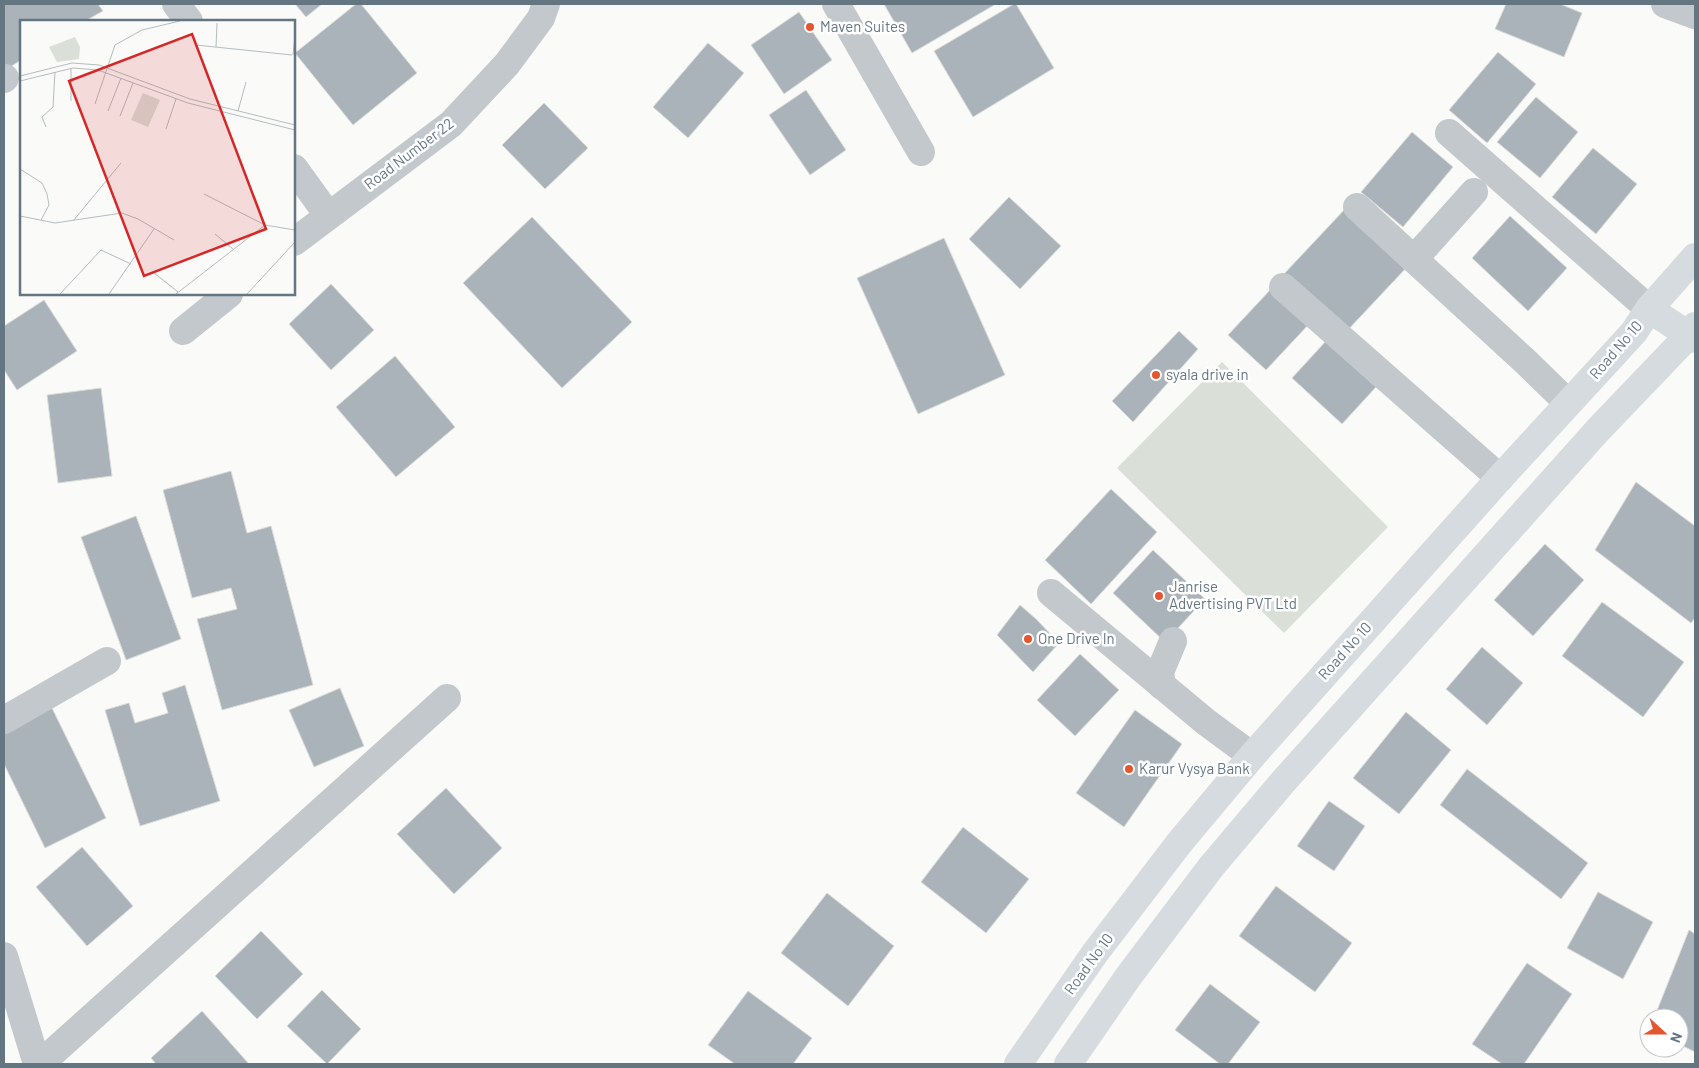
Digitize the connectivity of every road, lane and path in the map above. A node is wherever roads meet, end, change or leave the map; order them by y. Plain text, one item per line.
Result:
1 (176, 4) edge
2 (546, 4) edge
3 (836, 4) edge
4 (1665, 4) edge
5 (1695, 15) edge
6 (188, 20) edge
7 (1449, 133) dead end
8 (921, 152) dead end
9 (295, 169) edge
10 (1474, 192) dead end
11 (1357, 206) dead end
12 (328, 215) junction
13 (295, 241) edge
14 (1695, 256) edge
15 (1414, 259) junction
16 (1283, 288) dead end
17 (228, 295) edge
18 (1650, 309) junction
19 (183, 331) dead end
20 (1693, 333) edge
21 (1568, 403) junction
22 (1500, 478) junction
23 (1051, 593) dead end
24 (1173, 641) dead end
25 (107, 661) dead end
26 (1162, 686) junction
27 (447, 698) dead end
28 (4, 720) edge
29 (1252, 756) junction
30 (4, 956) edge
31 (38, 1064) edge
32 (1018, 1064) edge
33 (1068, 1064) edge

1 - 6 street
2 - 12 street, Road Number 22
3 - 8 street
4 - 5 street
7 - 18 street
9 - 12 street
10 - 15 street
11 - 15 street
12 - 13 street, Road Number 22
14 - 18 main road, Road No 10
15 - 21 street
16 - 22 street
17 - 19 street
18 - 20 main road
18 - 21 main road, Road No 10
20 - 33 main road
21 - 22 main road, Road No 10
22 - 29 main road, Road No 10
23 - 26 street
24 - 26 street
25 - 28 street
26 - 29 street
27 - 31 street
29 - 32 main road, Road No 10
30 - 31 street

